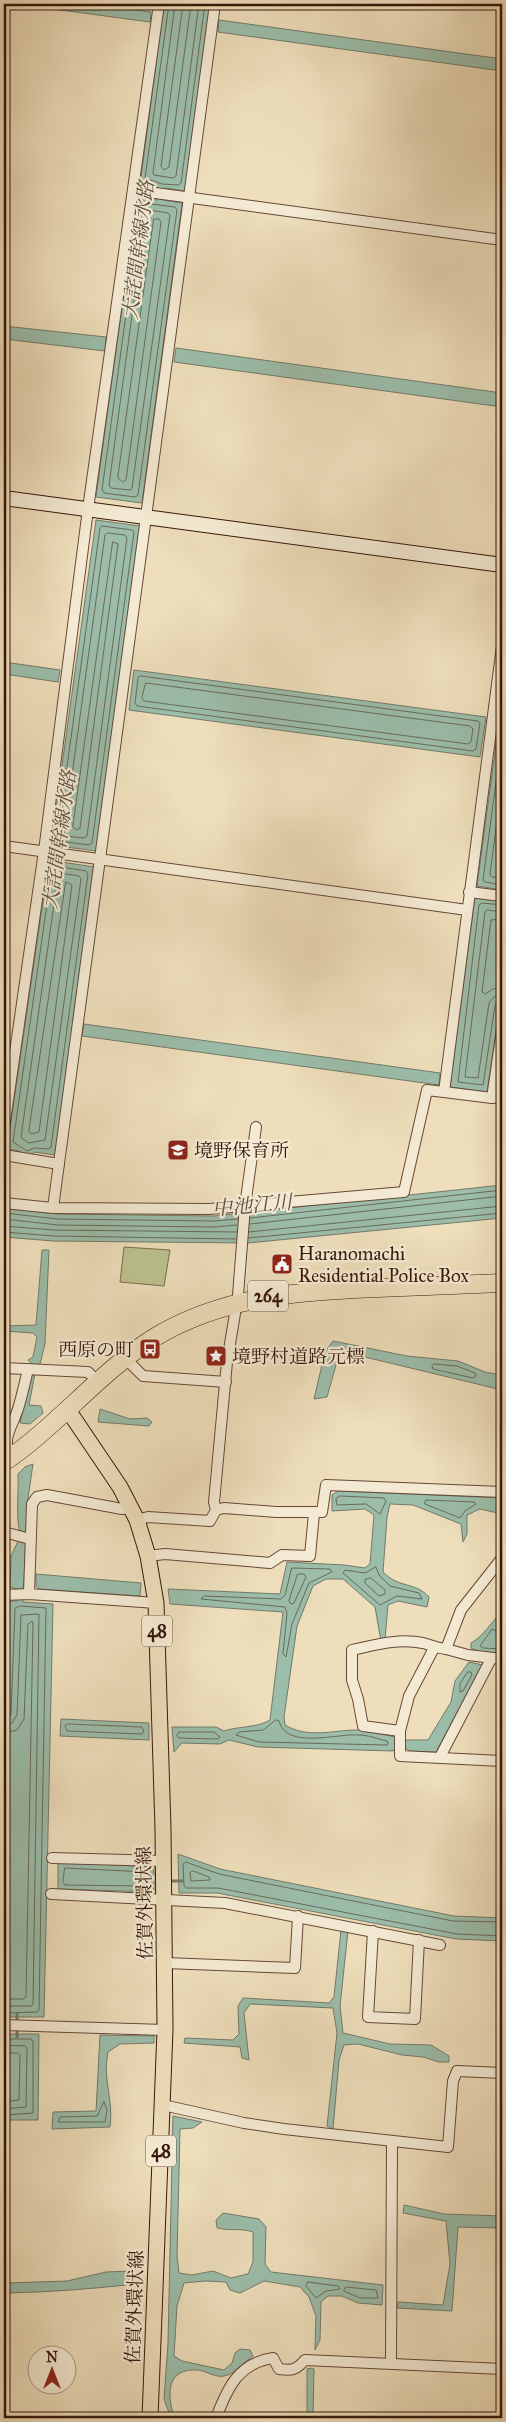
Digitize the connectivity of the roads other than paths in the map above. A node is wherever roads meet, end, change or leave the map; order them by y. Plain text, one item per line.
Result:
1 (159, 4) edge
2 (215, 4) edge
3 (133, 190) junction
4 (189, 197) junction
5 (502, 240) edge
6 (4, 498) edge
7 (88, 509) junction
8 (146, 518) junction
9 (502, 565) edge
10 (502, 646) edge
11 (4, 846) edge
12 (44, 851) junction
13 (102, 859) junction
14 (469, 892) junction
15 (502, 896) edge
16 (467, 910) junction
17 (502, 1030) edge
18 (445, 1084) junction
19 (497, 1097) edge
20 (256, 1127) dead end
21 (4, 1128) edge
22 (4, 1155) edge
23 (60, 1164) junction
24 (4, 1203) edge
25 (244, 1206) junction
26 (54, 1208) junction
27 (502, 1283) edge
28 (236, 1303) junction
29 (126, 1359) junction
30 (4, 1368) edge
31 (28, 1369) junction
32 (98, 1382) junction
33 (226, 1382) junction
34 (68, 1410) junction
35 (6, 1460) edge
36 (502, 1492) edge
37 (216, 1510) junction
38 (314, 1513) junction
39 (134, 1514) junction
40 (4, 1532) edge
41 (30, 1539) junction
42 (148, 1556) junction
43 (502, 1558) edge
44 (29, 1594) junction
45 (4, 1595) edge
46 (156, 1603) junction
47 (434, 1648) junction
48 (446, 1649) junction
49 (491, 1659) junction
50 (502, 1659) edge
51 (400, 1731) junction
52 (440, 1757) junction
53 (502, 1761) edge
54 (52, 1858) dead end
55 (164, 1879) junction
56 (51, 1894) dead end
57 (298, 1916) junction
58 (372, 1931) junction
59 (419, 1940) junction
60 (440, 1945) dead end
61 (165, 1963) junction
62 (13, 2025) edge
63 (165, 2030) junction
64 (502, 2073) edge
65 (163, 2105) junction
66 (392, 2141) junction
67 (391, 2363) junction
68 (502, 2369) edge
69 (150, 2418) edge
70 (216, 2418) edge

1 - 3 street
2 - 4 street
3 - 4 street
3 - 7 street
4 - 5 street
4 - 8 street
6 - 7 street
7 - 8 street
7 - 12 street
8 - 9 street
8 - 13 street
10 - 14 street
11 - 12 street
12 - 13 street
12 - 21 street
13 - 16 street
13 - 23 street
14 - 15 street
14 - 16 street
16 - 18 street
17 - 19 street
18 - 19 street
18 - 25 street
20 - 25 street
22 - 23 street
23 - 26 street
24 - 26 street
25 - 26 street
25 - 28 street
27 - 28 highway, 264
28 - 29 highway, 264
28 - 33 street
29 - 32 highway, 264
29 - 33 street
30 - 31 street
31 - 32 street
31 - 35 street
32 - 34 highway, 264
33 - 37 street
34 - 35 highway, 264
34 - 39 main road, 佐賀外環状線 / 48
36 - 38 street
37 - 38 street
37 - 39 street
38 - 42 street
39 - 41 street
39 - 42 main road, 佐賀外環状線 / 48
40 - 41 street
41 - 44 street
42 - 46 main road, 佐賀外環状線 / 48
43 - 48 street
44 - 45 street
44 - 46 street
46 - 55 main road, 佐賀外環状線 / 48
47 - 48 street
47 - 51 street
47 - 51 street
48 - 49 street
49 - 50 street
49 - 52 street
51 - 52 street
52 - 53 street
54 - 55 street
55 - 56 street
55 - 57 street
55 - 61 main road, 佐賀外環状線 / 48
57 - 58 street
57 - 61 street
58 - 59 street
58 - 59 street
59 - 60 street
61 - 63 main road, 佐賀外環状線 / 48
62 - 63 street
63 - 65 main road, 佐賀外環状線 / 48
64 - 66 street
65 - 66 street
65 - 69 main road, 佐賀外環状線 / 48
66 - 67 street
67 - 68 street
67 - 70 street

